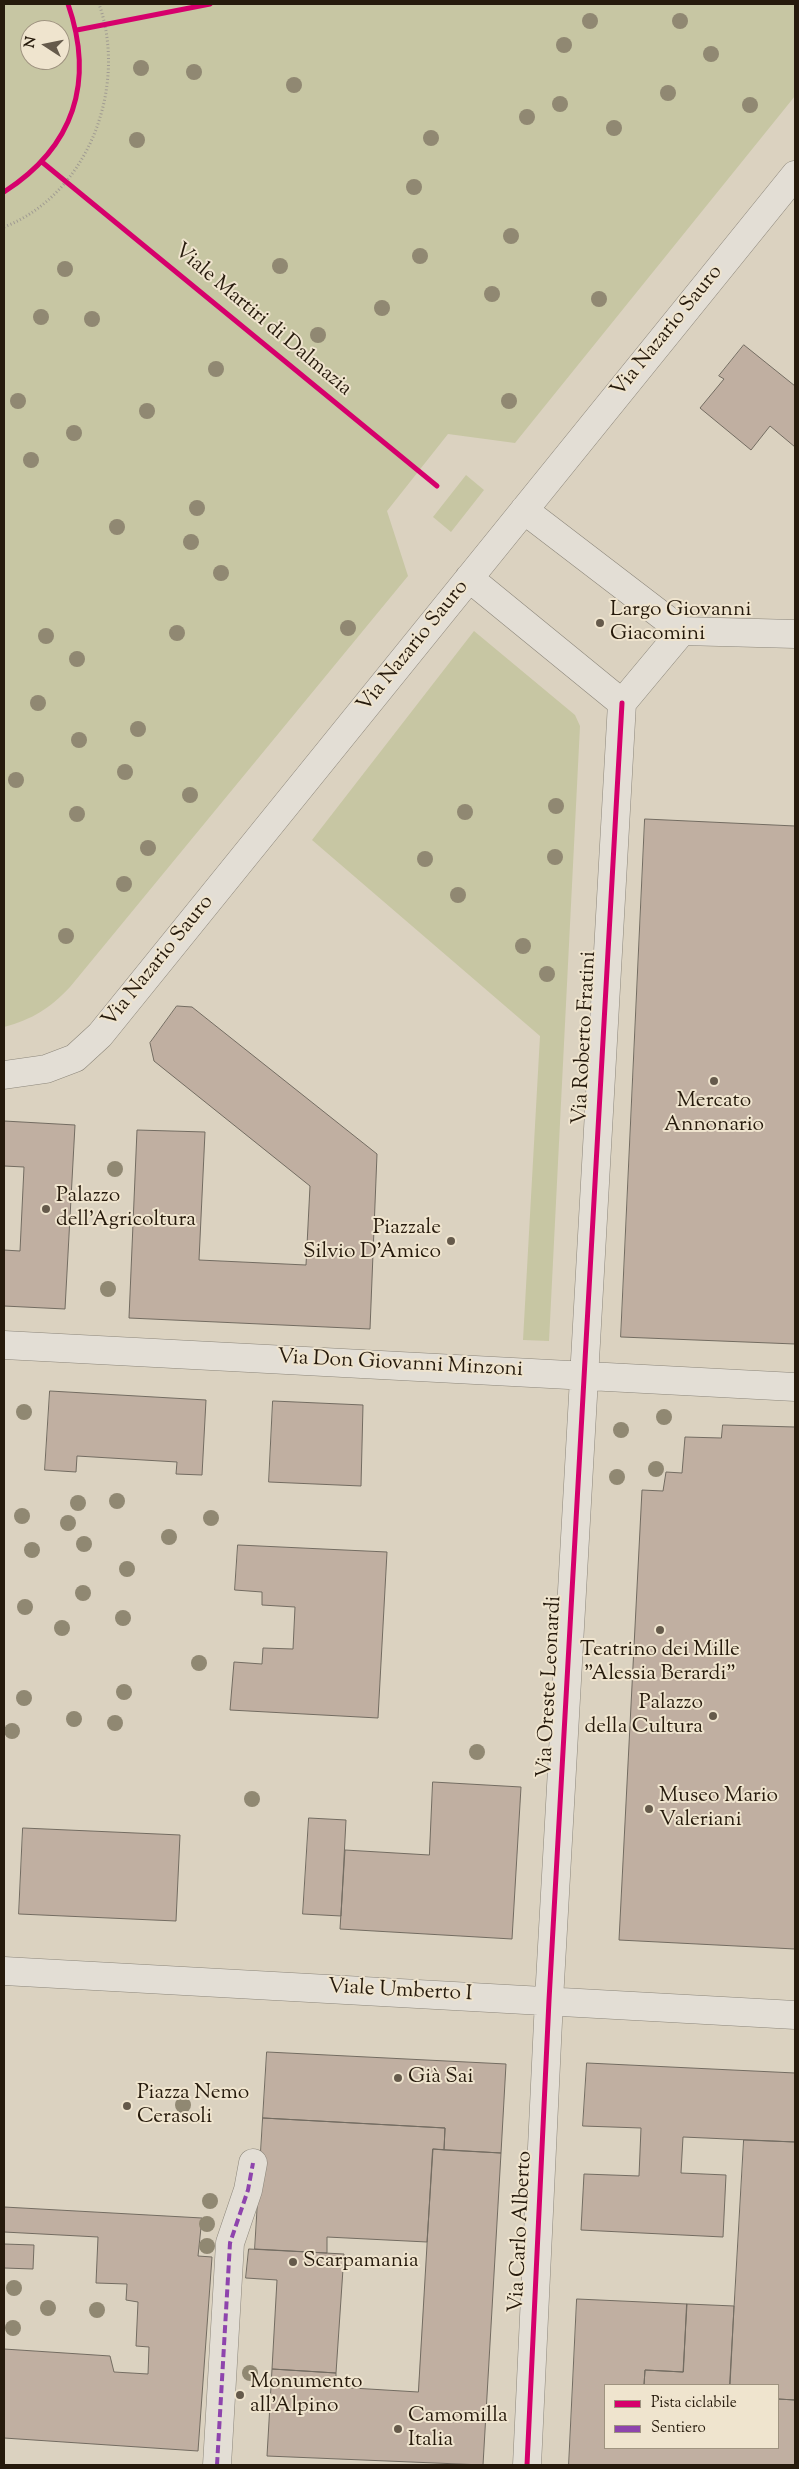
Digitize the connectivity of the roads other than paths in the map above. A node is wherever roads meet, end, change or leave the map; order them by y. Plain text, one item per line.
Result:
1 (795, 175) edge
2 (524, 510) junction
3 (469, 578) junction
4 (682, 631) junction
5 (795, 634) edge
6 (622, 703) junction
7 (4, 1075) edge
8 (4, 1345) edge
9 (583, 1375) junction
10 (795, 1387) edge
11 (4, 1971) edge
12 (549, 2000) junction
13 (795, 2014) edge
14 (253, 2163) dead end
15 (217, 2465) edge
16 (527, 2465) edge

1 - 2 street, Via Nazario Sauro
2 - 3 street, Via Nazario Sauro
2 - 4 street
3 - 6 street
3 - 7 street, Via Nazario Sauro
4 - 5 street
4 - 6 street
6 - 9 street, Via Roberto Fratini
8 - 9 street, Via Don Giovanni Minzoni
9 - 10 street, Via Don Giovanni Minzoni
9 - 12 street, Via Oreste Leonardi
11 - 12 street, Viale Umberto I
12 - 13 street, Viale Umberto I
12 - 16 street, Via Carlo Alberto
14 - 15 street

